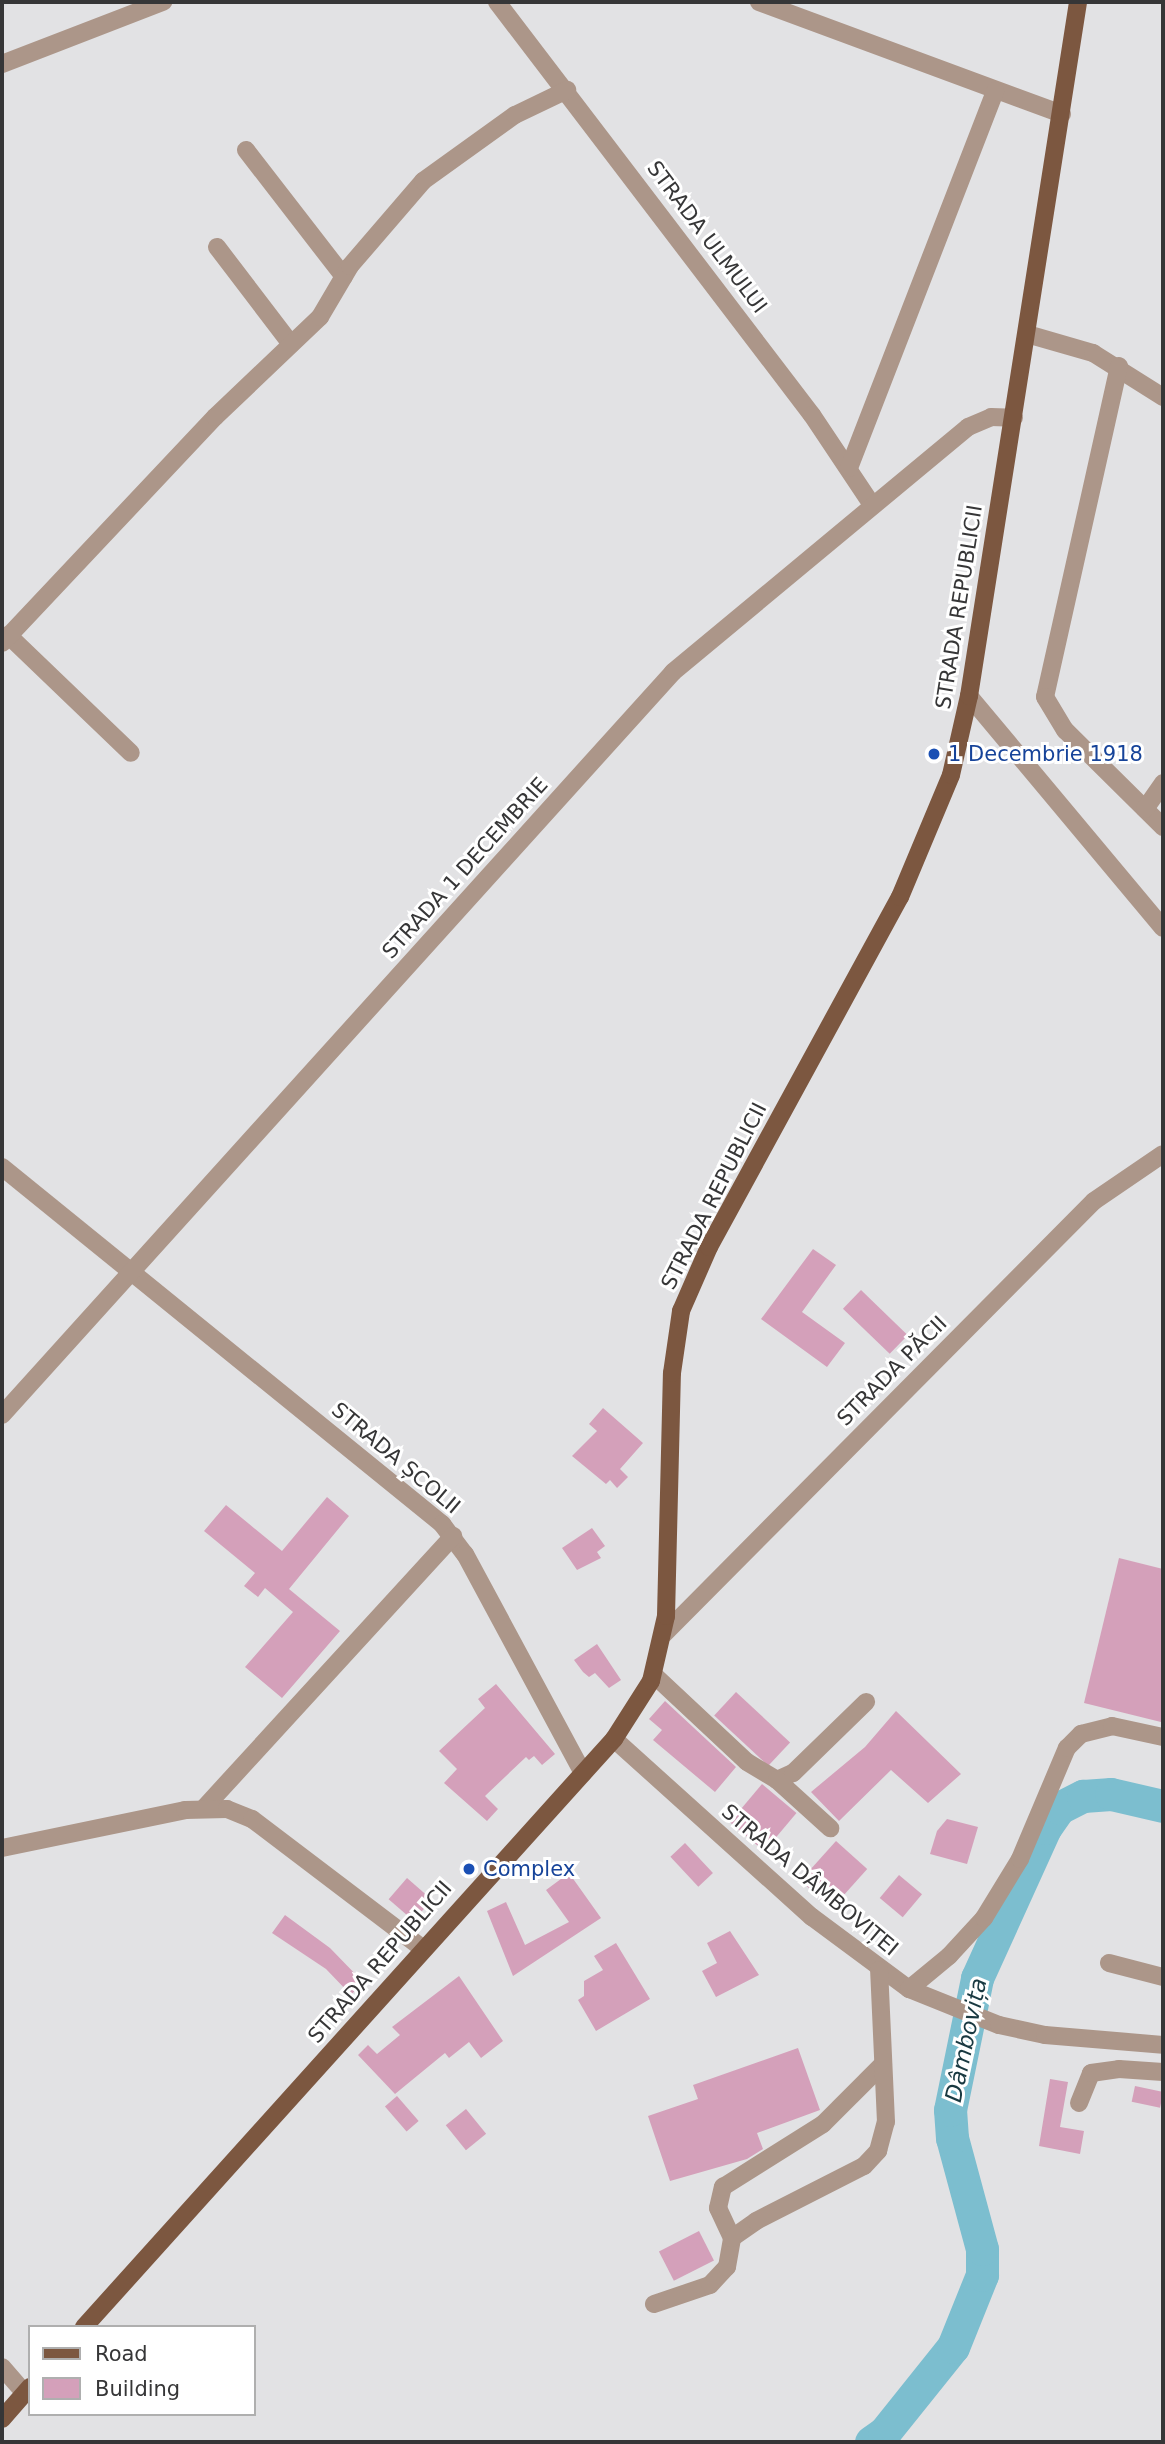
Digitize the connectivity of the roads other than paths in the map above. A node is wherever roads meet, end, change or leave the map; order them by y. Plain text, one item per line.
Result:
1 (163, 2) edge
2 (497, 2) edge
3 (759, 2) edge
4 (1079, 2) edge
5 (2, 64) edge
6 (567, 90) junction
7 (995, 91) junction
8 (1062, 114) junction
9 (246, 150) dead end
10 (217, 247) dead end
11 (344, 277) junction
12 (1027, 334) junction
13 (292, 344) junction
14 (1119, 366) junction
15 (1163, 397) edge
16 (1014, 418) junction
17 (849, 468) junction
18 (872, 505) junction
19 (5, 639) edge
20 (969, 696) junction
21 (131, 753) dead end
22 (1163, 783) edge
23 (1145, 809) junction
24 (1163, 827) edge
25 (1163, 928) edge
26 (1163, 1154) edge
27 (2, 1167) edge
28 (132, 1270) junction
29 (2, 1415) edge
30 (453, 1536) junction
31 (664, 1634) junction
32 (654, 1675) junction
33 (866, 1702) dead end
34 (1163, 1737) edge
35 (614, 1739) junction
36 (583, 1773) junction
37 (778, 1780) junction
38 (204, 1808) junction
39 (830, 1828) dead end
40 (2, 1848) edge
41 (422, 1948) junction
42 (1109, 1963) dead end
43 (879, 1970) junction
44 (1163, 1976) edge
45 (911, 1990) junction
46 (1163, 2045) edge
47 (883, 2064) junction
48 (1163, 2072) edge
49 (1079, 2103) dead end
50 (732, 2238) junction
51 (654, 2304) dead end
52 (86, 2325) edge
53 (2, 2367) edge
54 (27, 2390) edge
55 (2, 2419) edge

1 - 5 street
2 - 6 street, STRADA ULMULUI
3 - 7 street
4 - 8 main road, STRADA REPUBLICII
6 - 11 street
6 - 17 street, STRADA ULMULUI
7 - 8 street
7 - 17 street
8 - 12 main road, STRADA REPUBLICII
9 - 11 street
10 - 13 street
11 - 13 street
12 - 14 street
12 - 16 main road, STRADA REPUBLICII
13 - 19 street
14 - 15 street
14 - 23 street
16 - 18 street, STRADA 1 DECEMBRIE
16 - 20 main road, STRADA REPUBLICII
17 - 18 street, STRADA ULMULUI
18 - 28 street, STRADA 1 DECEMBRIE
19 - 21 street
20 - 25 street
20 - 31 main road, STRADA REPUBLICII
22 - 23 street
23 - 24 street
26 - 31 street, STRADA PĂCII
27 - 28 street, STRADA ȘCOLII
28 - 29 street, STRADA 1 DECEMBRIE
28 - 30 street, STRADA ȘCOLII
30 - 36 street, STRADA ȘCOLII
30 - 38 street
31 - 32 main road, STRADA REPUBLICII
32 - 35 main road, STRADA REPUBLICII
32 - 37 street
33 - 37 street
34 - 45 street
35 - 36 main road, STRADA REPUBLICII
35 - 43 street, STRADA DÂMBOVIȚEI
36 - 41 main road, STRADA REPUBLICII
37 - 39 street
38 - 40 street
38 - 41 street
41 - 52 main road, STRADA REPUBLICII
42 - 44 street
43 - 45 street, STRADA DÂMBOVIȚEI
43 - 47 street
45 - 46 street, STRADA DÂMBOVIȚEI
47 - 50 street
47 - 50 street
48 - 49 street
50 - 51 street
53 - 54 street
54 - 55 main road

